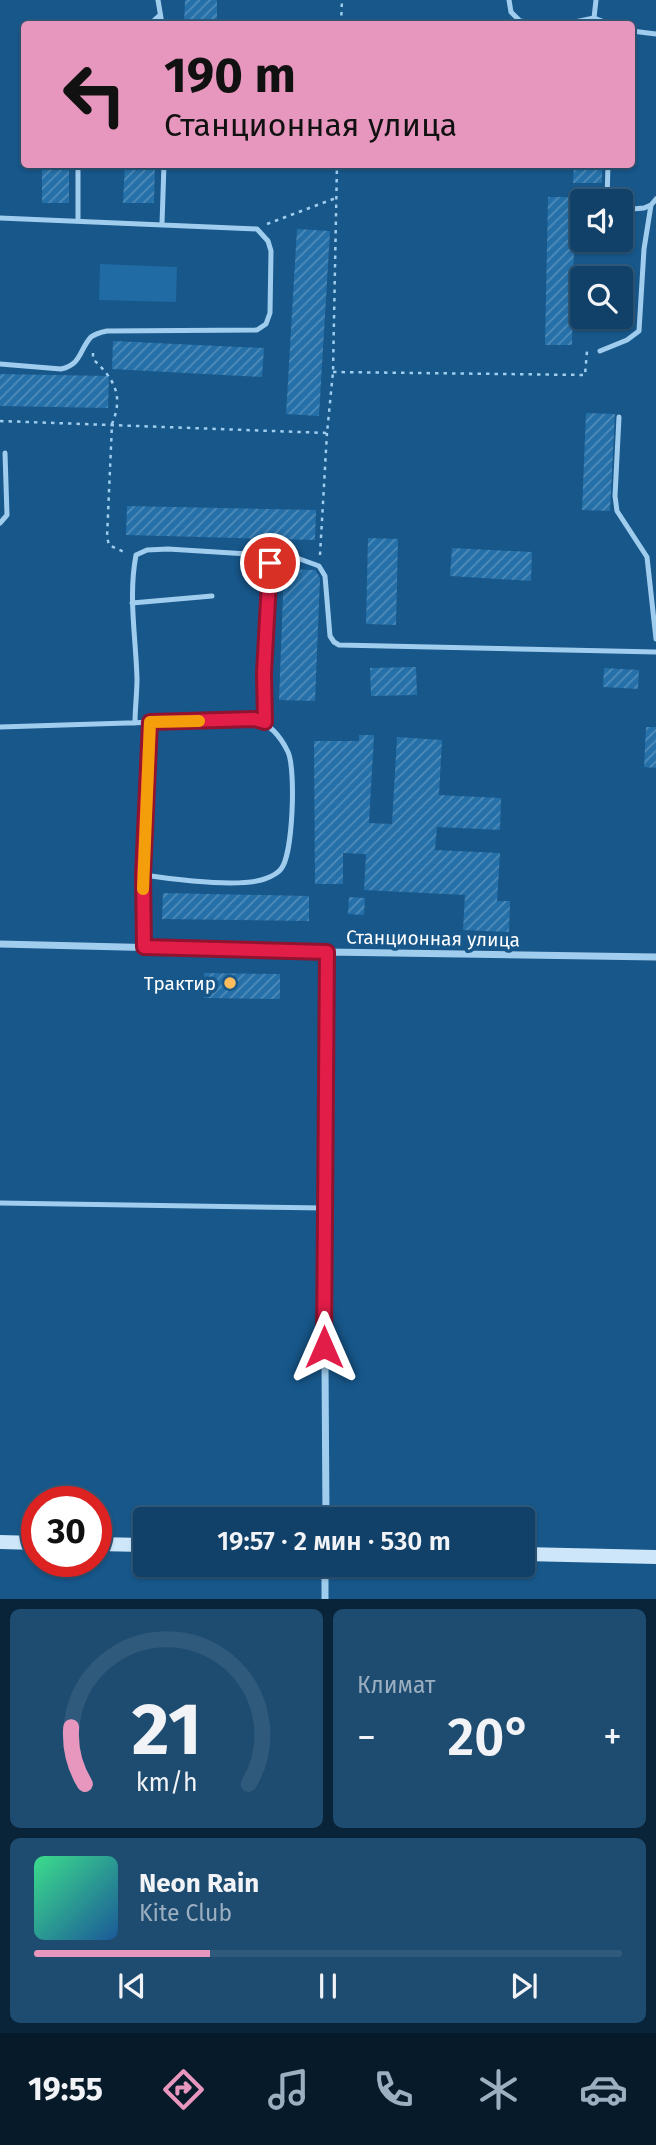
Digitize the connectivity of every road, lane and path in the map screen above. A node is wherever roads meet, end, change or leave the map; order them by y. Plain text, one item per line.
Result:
1 (158, 0) edge
2 (342, 0) edge
3 (509, 0) edge
4 (596, 0) edge
5 (160, 15) junction
6 (594, 18) junction
7 (153, 21) edge
8 (161, 21) edge
9 (341, 21) edge
10 (520, 21) edge
11 (572, 21) edge
12 (602, 21) edge
13 (635, 32) edge
14 (656, 34) edge
15 (78, 168) edge
16 (164, 168) edge
17 (337, 168) edge
18 (608, 168) edge
19 (607, 189) edge
20 (336, 198) junction
21 (656, 199) edge
22 (651, 205) junction
23 (633, 209) edge
24 (0, 218) edge
25 (78, 220) junction
26 (162, 223) junction
27 (257, 229) junction
28 (92, 337) junction
29 (600, 351) joint
30 (0, 364) edge
31 (333, 372) junction
32 (619, 417) dead end
33 (0, 421) edge
34 (112, 424) junction
35 (327, 433) junction
36 (5, 453) dead end
37 (0, 523) edge
38 (136, 555) junction
39 (262, 555) junction
40 (319, 566) junction
41 (212, 596) dead end
42 (132, 603) junction
43 (656, 639) edge
44 (656, 652) edge
45 (150, 722) junction
46 (265, 722) junction
47 (135, 723) junction
48 (0, 727) edge
49 (143, 875) junction
50 (0, 944) edge
51 (144, 947) junction
52 (327, 952) junction
53 (656, 957) edge
54 (0, 1203) edge
55 (324, 1208) junction
56 (326, 1507) edge
57 (0, 1542) edge
58 (21, 1543) edge
59 (112, 1544) edge
60 (133, 1545) edge
61 (535, 1554) edge
62 (656, 1557) edge
63 (325, 1577) edge
64 (325, 1599) edge

1 - 5 lane
2 - 9 path
3 - 10 lane
4 - 6 lane
5 - 7 lane
5 - 8 lane
6 - 11 lane
6 - 12 lane
13 - 14 lane
15 - 25 lane
16 - 26 lane
17 - 20 path
18 - 19 lane
20 - 27 path
20 - 31 path
21 - 22 lane
22 - 23 lane
22 - 29 lane
24 - 25 lane
25 - 26 lane
26 - 27 lane
27 - 28 lane
28 - 30 lane
28 - 34 path
29 - 31 path
31 - 35 path
32 - 43 lane
33 - 34 path
34 - 35 path
34 - 38 path
35 - 40 path
36 - 37 lane
38 - 39 lane
38 - 42 lane
39 - 40 lane
39 - 46 lane
40 - 44 lane
41 - 42 lane
42 - 47 lane
45 - 46 lane
45 - 47 lane
45 - 49 lane
46 - 49 lane
47 - 48 lane
49 - 51 lane
50 - 51 street, Станционная улица
51 - 52 street, Станционная улица
52 - 53 street, Станционная улица
52 - 55 street
54 - 55 lane
55 - 56 street
57 - 58 main road
59 - 60 main road
61 - 62 main road
63 - 64 street

